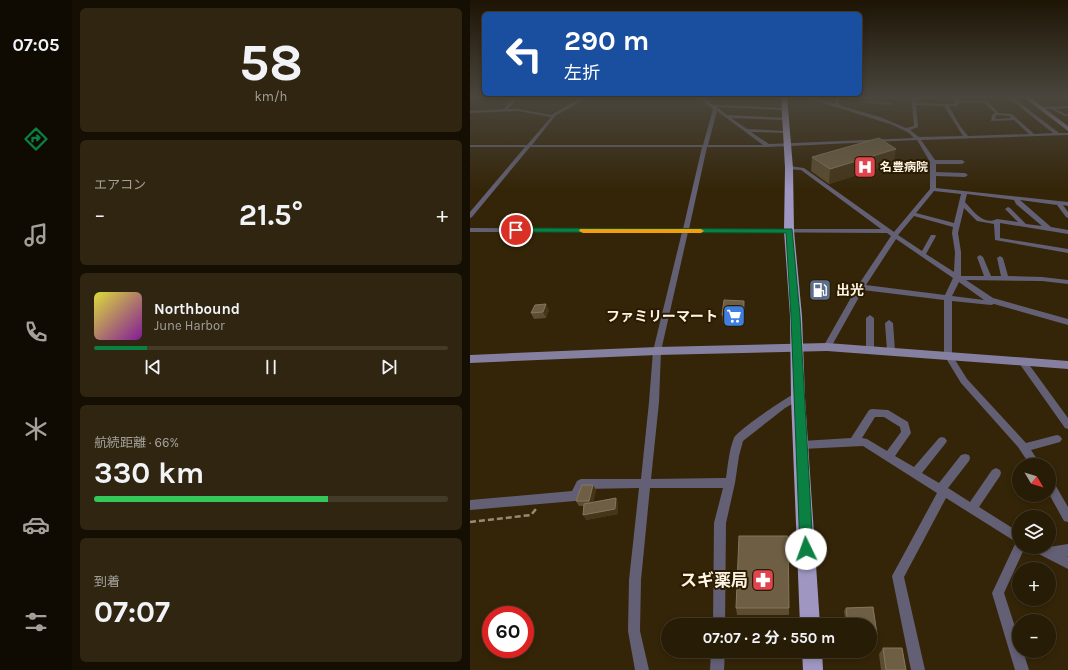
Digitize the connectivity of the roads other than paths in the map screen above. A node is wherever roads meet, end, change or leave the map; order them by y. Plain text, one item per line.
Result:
1 (544, 127) edge
2 (709, 127) edge
3 (741, 127) edge
4 (786, 127) edge
5 (902, 127) edge
6 (915, 127) edge
7 (957, 127) edge
8 (1024, 127) edge
9 (1048, 127) edge
10 (905, 129) junction
11 (745, 130) junction
12 (786, 132) junction
13 (1057, 134) junction
14 (1068, 134) edge
15 (1033, 135) junction
16 (966, 138) junction
17 (919, 140) junction
18 (470, 146) edge
19 (528, 146) junction
20 (705, 146) junction
21 (768, 146) junction
22 (787, 146) junction
23 (933, 162) junction
24 (962, 162) dead end
25 (789, 168) junction
26 (934, 174) junction
27 (965, 175) dead end
28 (933, 190) junction
29 (964, 193) junction
30 (993, 196) junction
31 (1016, 198) junction
32 (997, 202) dead end
33 (962, 203) junction
34 (1059, 203) junction
35 (1068, 204) edge
36 (1008, 209) dead end
37 (913, 214) junction
38 (470, 216) edge
39 (1068, 216) edge
40 (997, 223) junction
41 (1024, 225) junction
42 (957, 226) junction
43 (1049, 229) junction
44 (470, 230) edge
45 (685, 231) junction
46 (789, 231) junction
47 (1068, 232) edge
48 (891, 233) junction
49 (933, 236) dead end
50 (1068, 251) edge
51 (923, 254) junction
52 (980, 257) dead end
53 (1000, 258) dead end
54 (1006, 277) junction
55 (957, 278) junction
56 (988, 278) junction
57 (1065, 282) edge
58 (861, 287) junction
59 (1068, 290) edge
60 (948, 297) junction
61 (1000, 304) junction
62 (870, 318) dead end
63 (1068, 322) edge
64 (889, 323) dead end
65 (796, 347) junction
66 (827, 347) junction
67 (870, 350) junction
68 (657, 351) junction
69 (891, 351) junction
70 (948, 355) junction
71 (470, 359) edge
72 (1022, 361) junction
73 (1068, 365) edge
74 (798, 396) junction
75 (1068, 425) edge
76 (1057, 439) dead end
77 (855, 441) junction
78 (942, 441) dead end
79 (802, 445) junction
80 (1024, 448) junction
81 (888, 457) junction
82 (965, 458) dead end
83 (1031, 458) edge
84 (996, 473) dead end
85 (915, 474) junction
86 (645, 482) junction
87 (730, 482) junction
88 (943, 490) junction
89 (1056, 494) edge
90 (470, 505) edge
91 (972, 509) junction
92 (1068, 517) edge
93 (1012, 534) edge
94 (1068, 550) edge
95 (1056, 552) edge
96 (1015, 554) edge
97 (1050, 554) edge
98 (1068, 563) edge
99 (719, 618) edge
100 (810, 618) edge
101 (718, 658) edge
102 (812, 658) edge
103 (642, 670) edge
104 (717, 670) edge
105 (813, 670) edge
106 (918, 670) edge
107 (1022, 670) edge

1 - 19 street
2 - 20 street
3 - 11 street
4 - 12 main road
5 - 10 street
6 - 10 street
7 - 16 street
8 - 15 street
9 - 13 street
10 - 17 street
11 - 12 street
11 - 21 street
12 - 22 main road
13 - 14 street
13 - 15 street
15 - 16 street
16 - 17 street
17 - 22 street
17 - 23 street
18 - 19 street
19 - 20 street
19 - 38 street
20 - 21 street
20 - 45 street
21 - 22 street
22 - 25 main road
23 - 24 street
23 - 26 street
25 - 46 main road
25 - 48 street
26 - 27 street
26 - 28 street
28 - 29 street
28 - 37 street
29 - 30 street
29 - 33 street
30 - 31 street
30 - 32 street
31 - 34 street
31 - 43 street
33 - 40 street
33 - 42 street
34 - 35 street
34 - 39 street
36 - 41 street
37 - 42 street
37 - 48 street
40 - 41 street
40 - 50 street
41 - 43 street
42 - 55 street
43 - 47 street
44 - 45 street
45 - 46 street
45 - 68 street
46 - 48 street
46 - 65 main road
48 - 51 street
48 - 58 street
49 - 51 street
51 - 55 street
52 - 56 street
53 - 54 street
54 - 56 street
54 - 57 street
55 - 56 street
55 - 60 street
55 - 61 street
57 - 59 street
58 - 60 street
58 - 66 street
60 - 61 street
60 - 70 street
61 - 63 street
62 - 67 street
64 - 69 street
65 - 66 street
65 - 68 street
65 - 74 main road
66 - 67 street
67 - 69 street
68 - 71 street
68 - 86 street
69 - 70 street
70 - 72 street
70 - 80 street
72 - 73 street
72 - 75 street
74 - 79 main road
74 - 87 street
76 - 80 street
77 - 79 street
77 - 81 street
77 - 81 street
78 - 85 street
79 - 100 main road
80 - 83 street
81 - 85 street
82 - 88 street
84 - 91 street
85 - 88 street
86 - 87 street
86 - 90 street
86 - 103 street
87 - 99 street
88 - 91 street
88 - 106 street
89 - 92 street
91 - 93 street
94 - 95 street
96 - 107 street
97 - 98 street
101 - 104 street
102 - 105 main road

